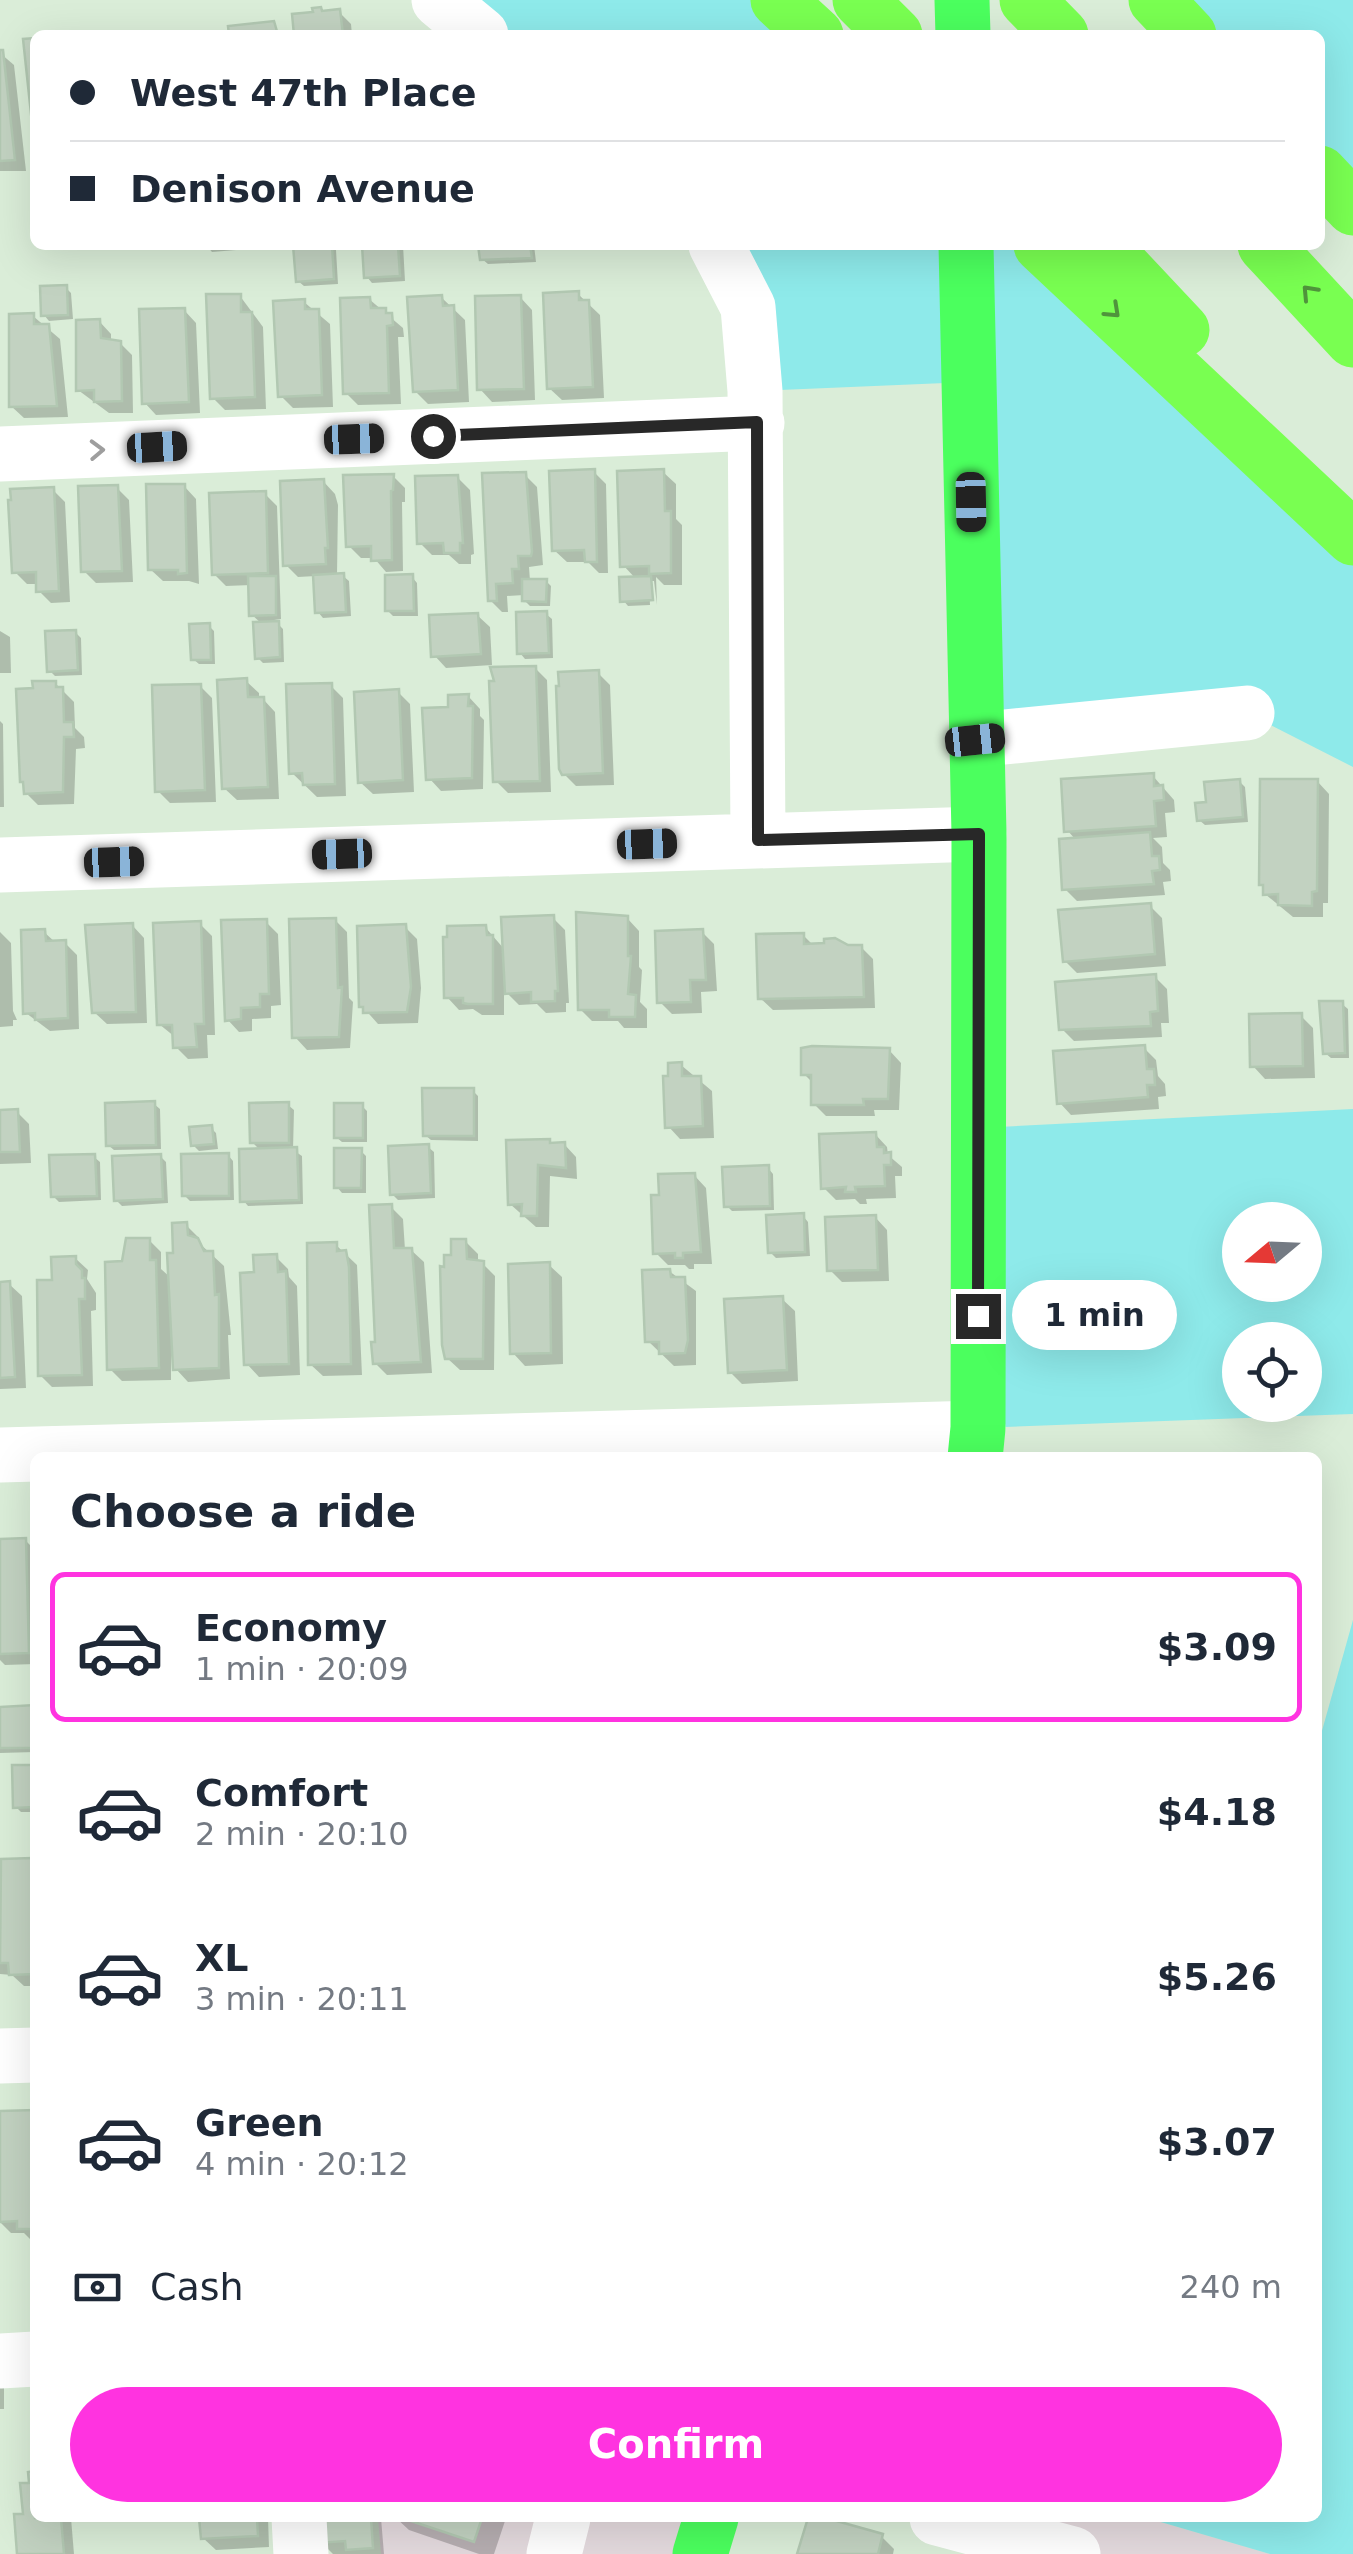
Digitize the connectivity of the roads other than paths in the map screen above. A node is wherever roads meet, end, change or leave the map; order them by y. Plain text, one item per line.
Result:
1 (439, 0) edge
2 (778, 0) edge
3 (860, 0) edge
4 (962, 0) edge
5 (1027, 0) edge
6 (1156, 0) edge
7 (475, 30) edge
8 (811, 30) edge
9 (890, 30) edge
10 (962, 30) edge
11 (1056, 30) edge
12 (1184, 30) edge
13 (1325, 178) edge
14 (1353, 208) edge
15 (719, 250) edge
16 (966, 250) edge
17 (1046, 250) edge
18 (1107, 250) edge
19 (1269, 250) edge
20 (1353, 340) edge
21 (757, 422) junction
22 (0, 454) edge
23 (1353, 515) edge
24 (1353, 538) edge
25 (1247, 713) dead end
26 (975, 740) junction
27 (979, 834) junction
28 (758, 840) junction
29 (0, 866) edge
30 (977, 1443) edge
31 (244, 1452) edge
32 (0, 1455) edge
33 (30, 1455) edge
34 (30, 2055) edge
35 (0, 2056) edge
36 (0, 2360) edge
37 (30, 2360) edge
38 (299, 2522) edge
39 (562, 2522) edge
40 (952, 2522) edge
41 (301, 2554) edge
42 (554, 2554) edge
43 (1073, 2554) edge

1 - 7 street
2 - 8 highway
3 - 9 highway
4 - 10 main road
5 - 11 highway
6 - 12 highway
13 - 14 highway
15 - 21 street
16 - 26 main road
17 -> 24 highway
18 - 23 highway
20 -> 19 highway
22 -> 21 street
21 - 28 street
25 - 26 street
26 - 27 main road
27 - 28 street
27 - 30 main road
28 - 29 street
30 - 31 street
32 - 33 street
34 - 35 street
36 - 37 street
38 - 41 street
39 - 42 street
40 - 43 street

